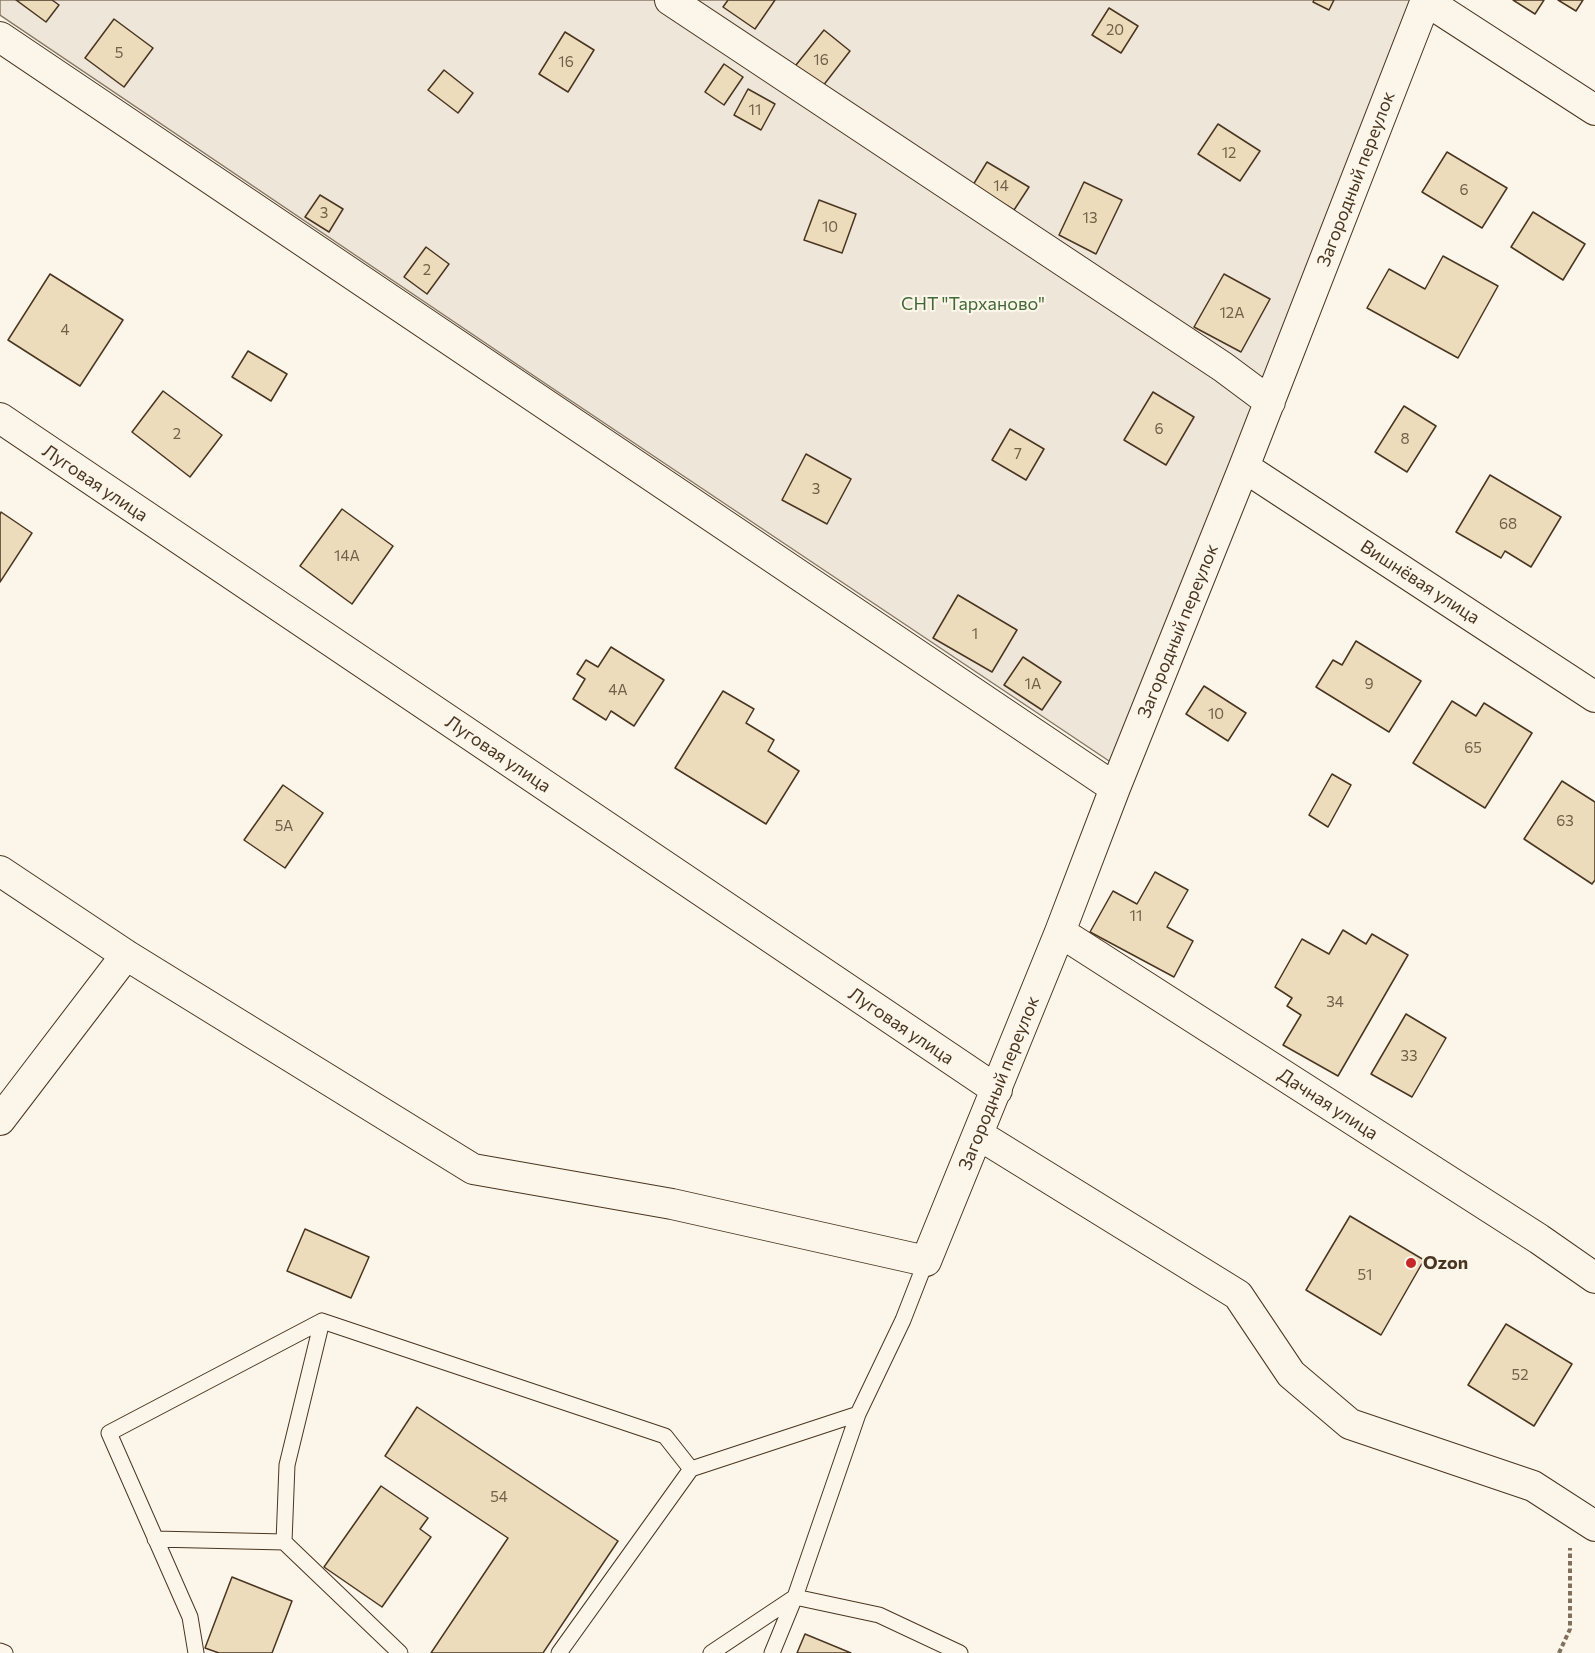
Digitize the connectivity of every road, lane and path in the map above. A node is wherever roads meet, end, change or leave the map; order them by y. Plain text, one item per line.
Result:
1 (670, 0) edge
2 (1426, 0) edge
3 (0, 38) edge
4 (1595, 110) edge
5 (1270, 402) junction
6 (0, 418) edge
7 (1244, 467) junction
8 (1595, 697) edge
9 (1115, 788) junction
10 (0, 872) edge
11 (1060, 932) junction
12 (126, 955) junction
13 (997, 1090) junction
14 (0, 1120) edge
15 (979, 1135) junction
16 (926, 1261) junction
17 (1595, 1278) edge
18 (322, 1321) junction
19 (858, 1414) junction
20 (691, 1469) junction
21 (1583, 1519) edge
22 (155, 1539) junction
23 (284, 1542) junction
24 (795, 1597) junction
25 (0, 1651) edge
26 (5, 1653) edge
27 (196, 1653) edge
28 (400, 1653) edge
29 (559, 1653) edge
30 (711, 1653) edge
31 (772, 1653) edge
32 (960, 1653) edge
33 (1559, 1653) edge

1 - 5 street
2 - 4 street
2 - 5 street, Загородный переулок
3 - 9 street
5 - 7 street, Загородный переулок
6 - 13 street, Луговая улица
7 - 8 street, Вишнёвая улица
7 - 9 street, Загородный переулок
9 - 11 street, Загородный переулок
10 - 12 street
11 - 13 street, Загородный переулок
11 - 17 street, Дачная улица
12 - 14 street
12 - 16 street
13 - 15 street, Загородный переулок
15 - 16 street, Загородный переулок
15 - 21 street
16 - 19 lane
18 - 20 lane
18 - 22 lane
18 - 23 lane
19 - 20 lane
19 - 24 lane
20 - 29 lane
21 - 33 path
22 - 23 lane
22 - 27 lane
23 - 28 lane
24 - 30 lane
24 - 31 lane
24 - 32 lane
25 - 26 lane

